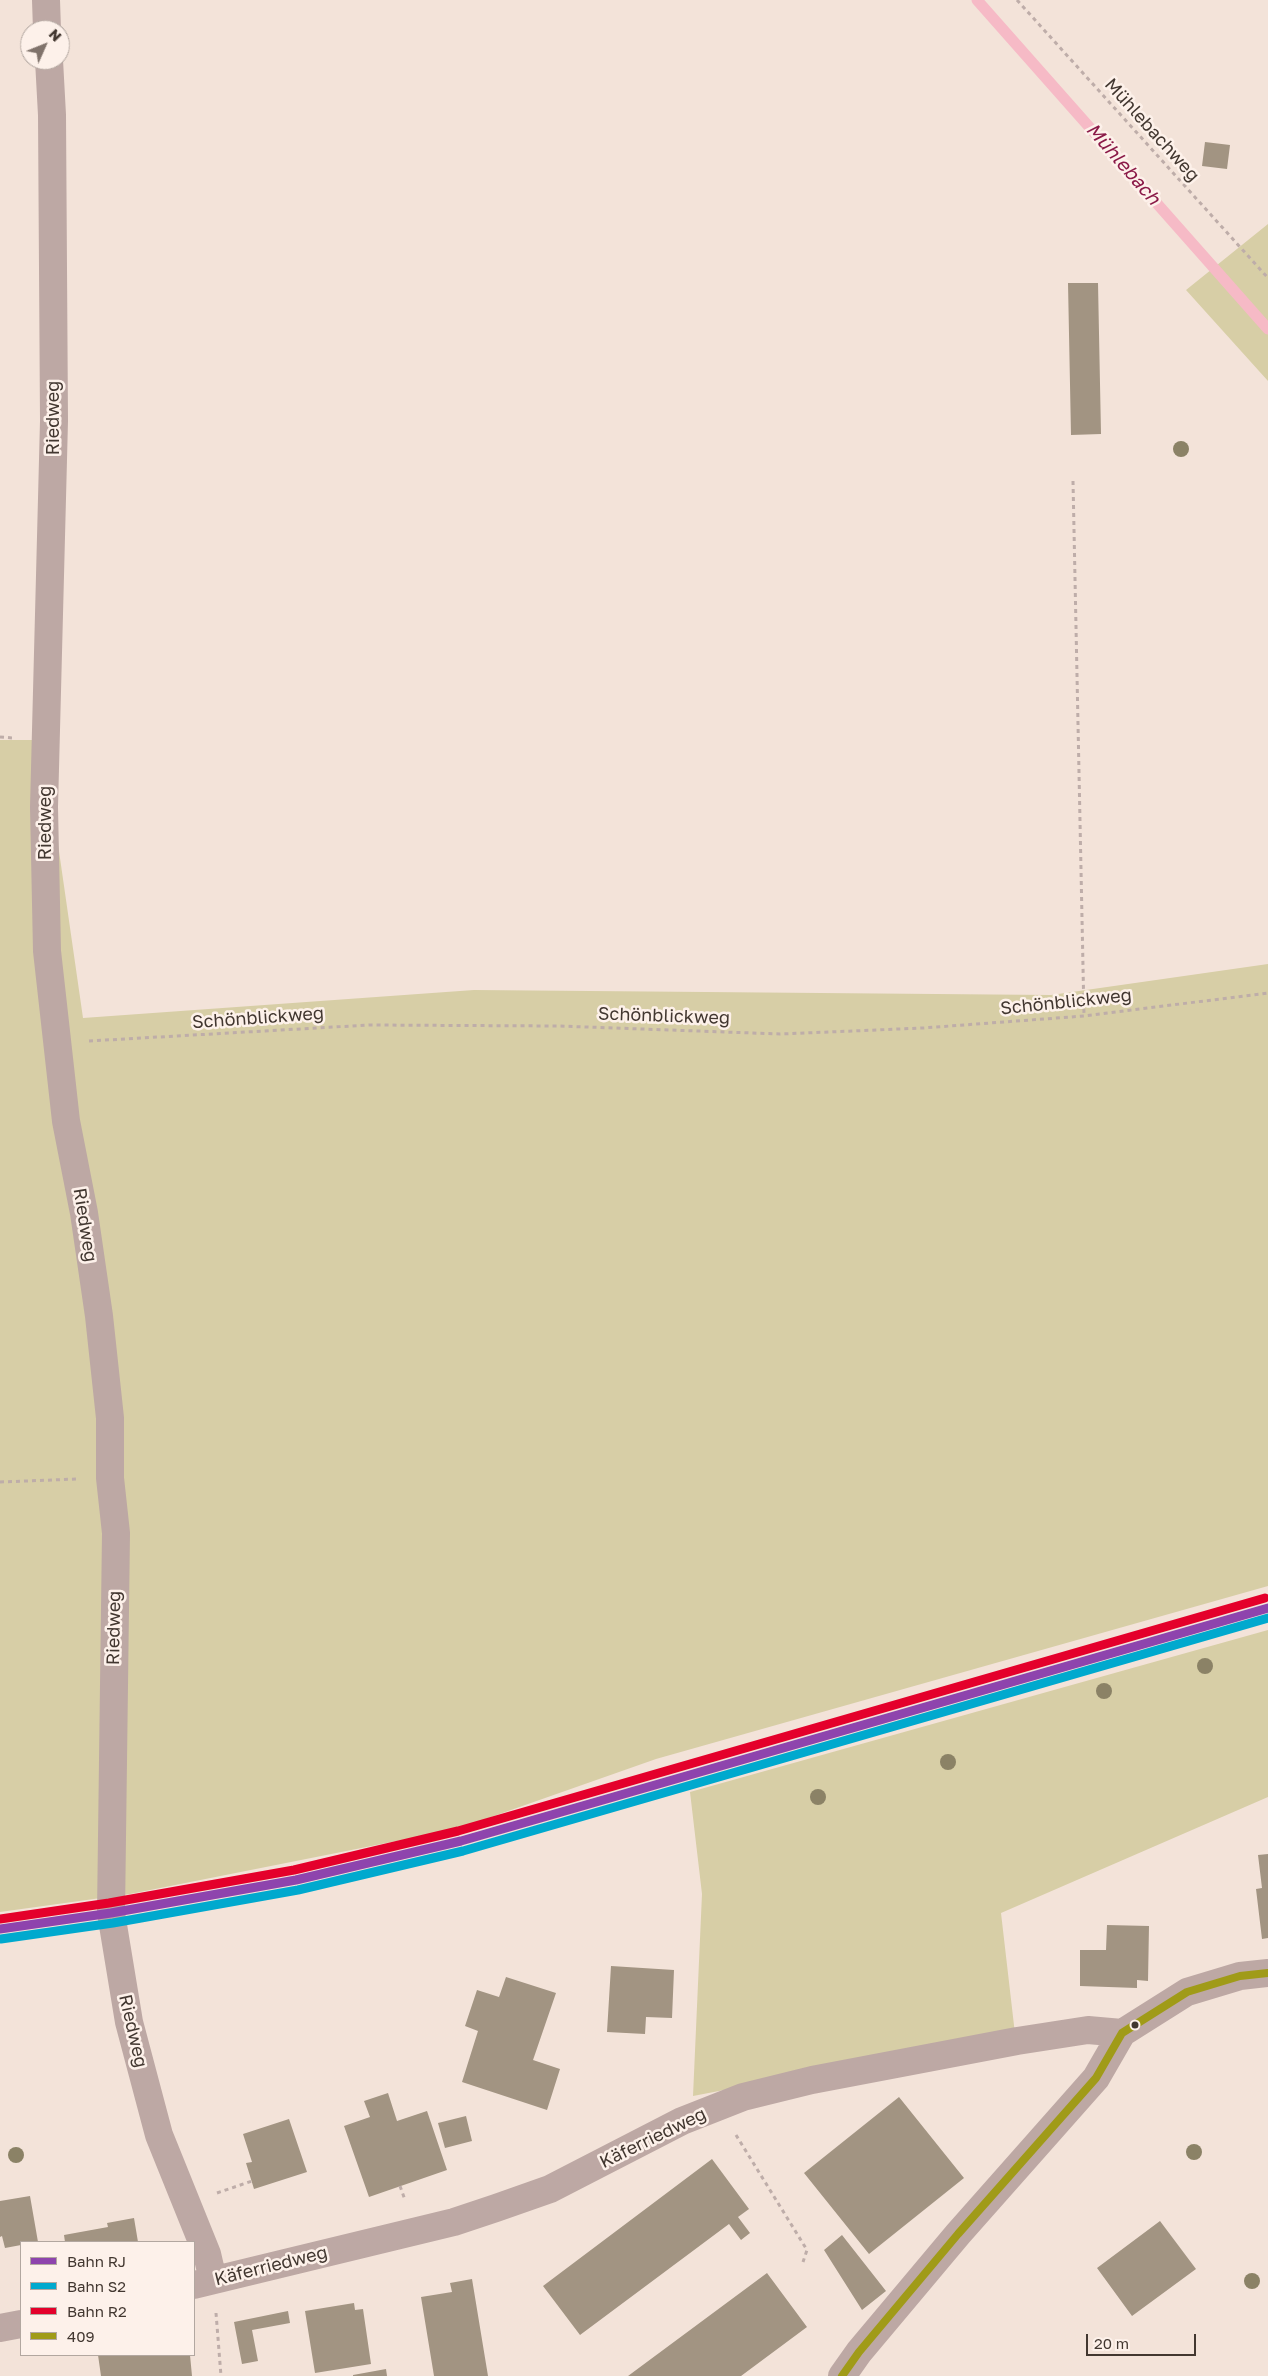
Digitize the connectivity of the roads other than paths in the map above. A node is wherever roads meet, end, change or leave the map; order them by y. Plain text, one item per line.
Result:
1 (46, 0) edge
2 (47, 20) edge
3 (50, 70) edge
4 (1268, 1973) edge
5 (1122, 2033) junction
6 (203, 2282) edge
7 (20, 2324) edge
8 (0, 2328) edge
9 (842, 2376) edge

1 - 2 street
3 - 6 street, Riedweg
4 - 5 street
5 - 6 street, Käferriedweg
5 - 9 street
7 - 8 street

